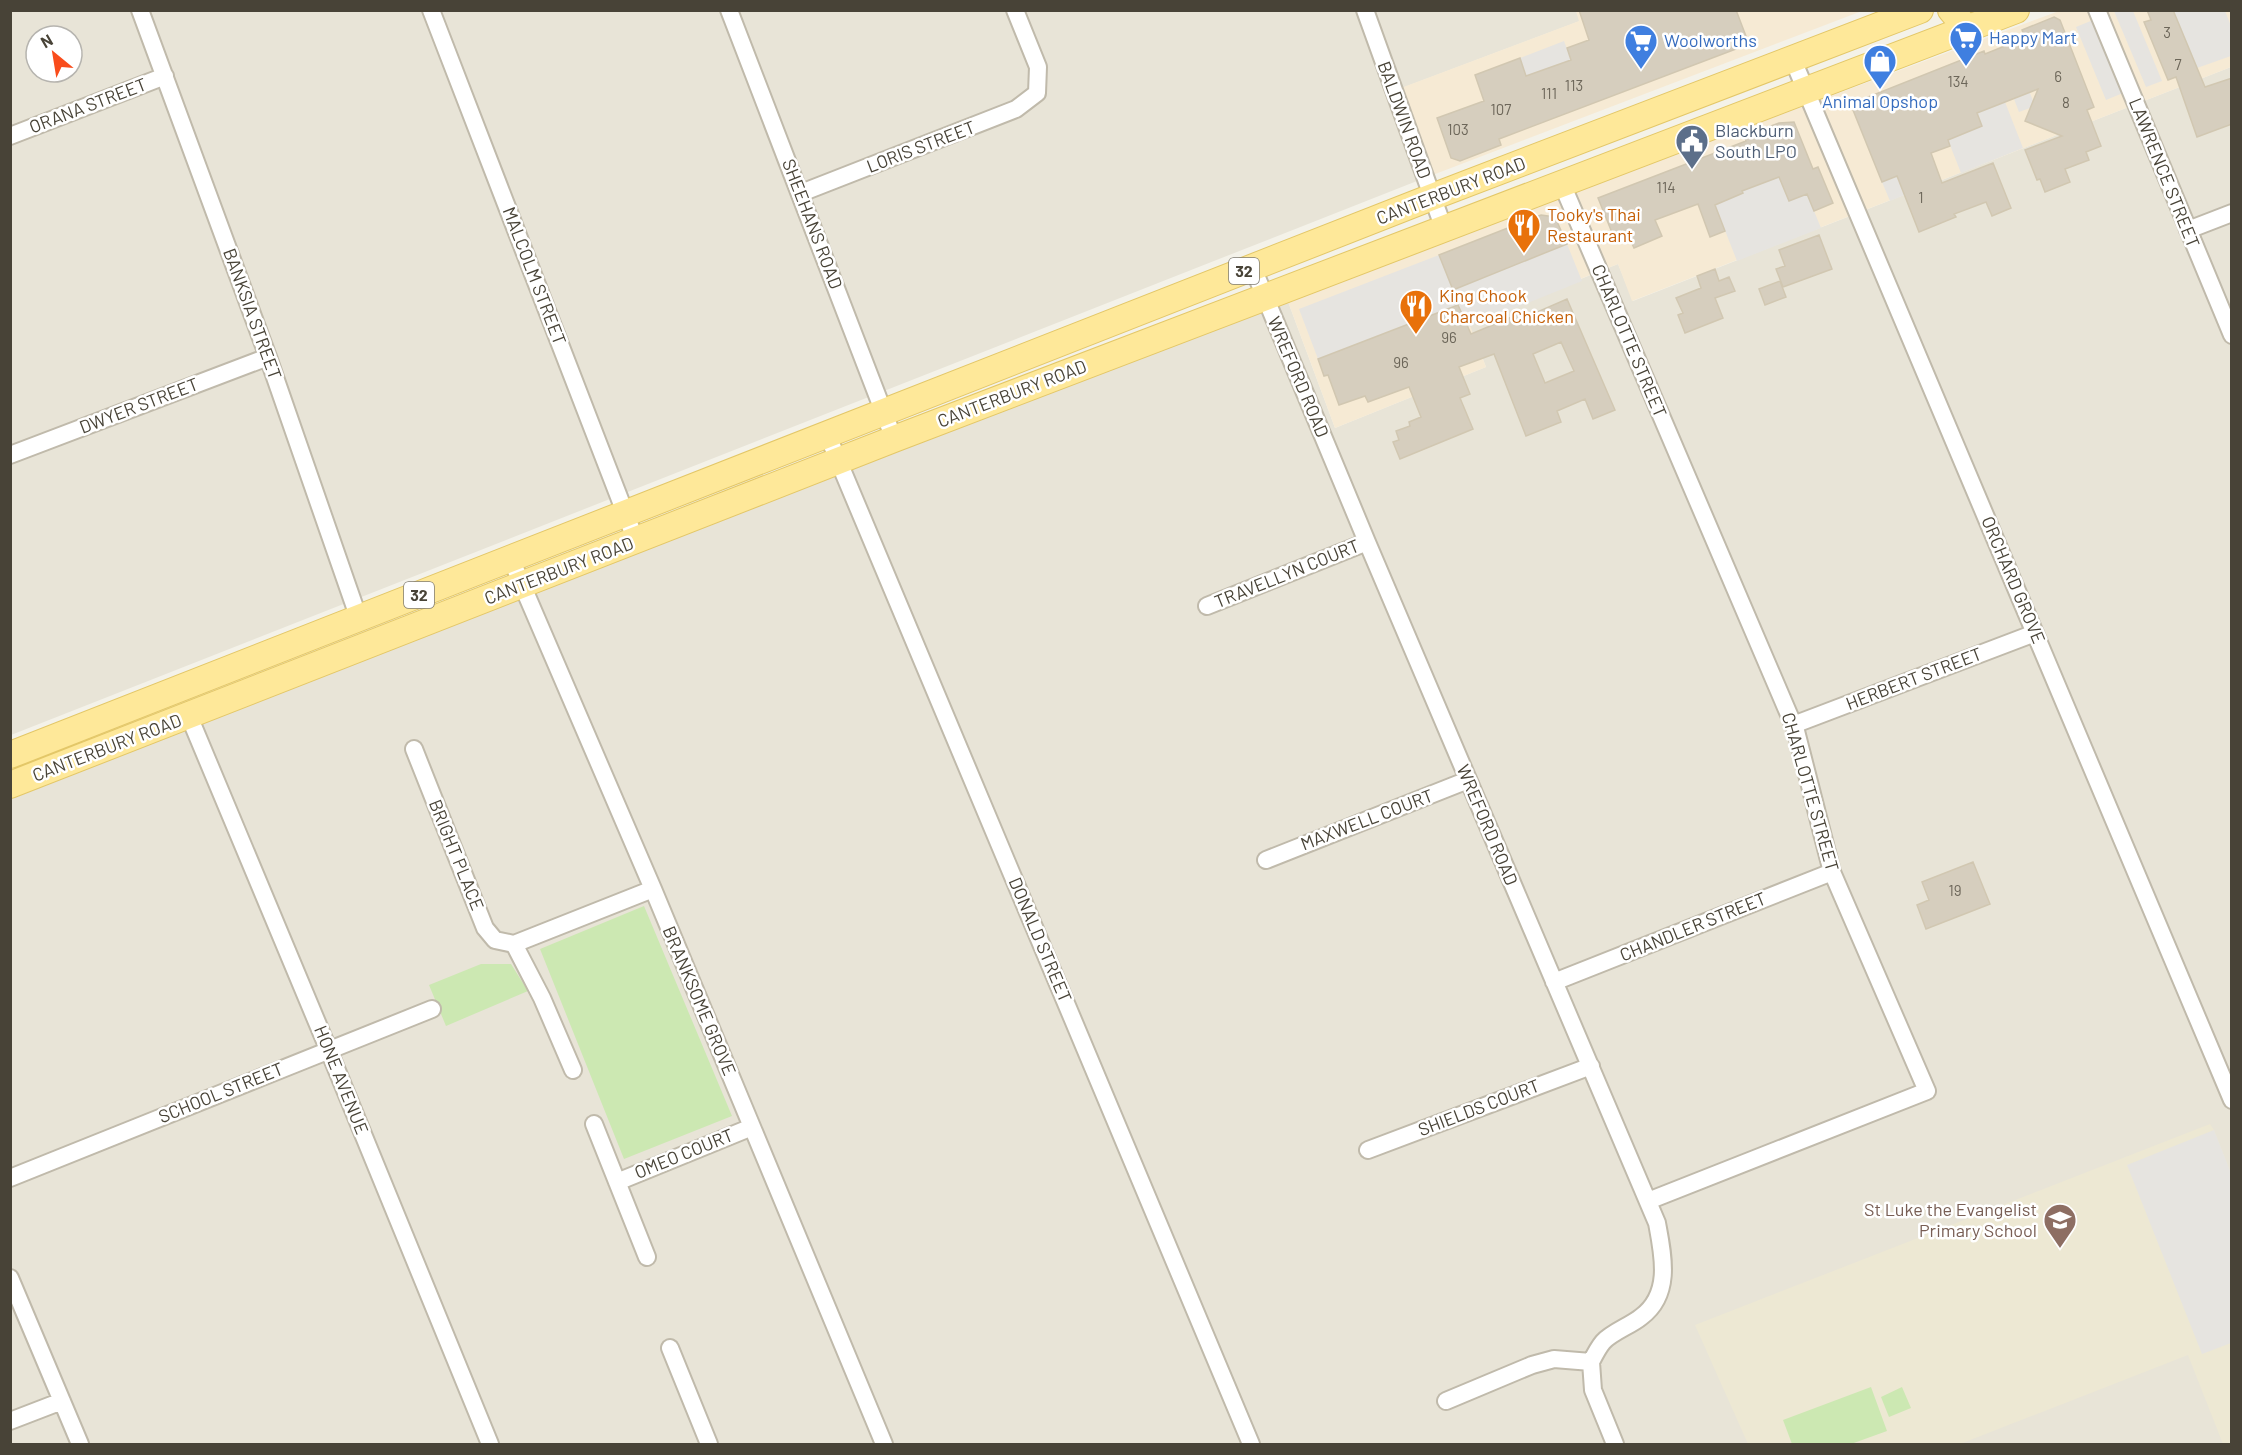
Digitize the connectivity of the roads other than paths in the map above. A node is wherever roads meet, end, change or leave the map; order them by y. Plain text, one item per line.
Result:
1 (140, 10) edge
2 (430, 10) edge
3 (729, 10) edge
4 (1015, 10) edge
5 (1365, 10) edge
6 (1920, 10) edge
7 (2016, 10) edge
8 (2097, 10) edge
9 (1961, 17) edge
10 (1793, 60) junction
11 (165, 76) junction
12 (1805, 91) junction
13 (10, 136) edge
14 (1562, 184) junction
15 (801, 193) junction
16 (1432, 197) junction
17 (2232, 213) edge
18 (1444, 229) junction
19 (2188, 230) junction
20 (1253, 268) junction
21 (1264, 297) junction
22 (2232, 335) edge
23 (268, 357) junction
24 (884, 414) junction
25 (828, 436) junction
26 (894, 439) junction
27 (10, 455) edge
28 (839, 461) junction
29 (626, 514) junction
30 (636, 541) junction
31 (1367, 542) junction
32 (511, 559) junction
33 (522, 585) junction
34 (1207, 606) dead end
35 (359, 619) junction
36 (2035, 633) junction
37 (189, 716) junction
38 (1793, 725) junction
39 (414, 749) dead end
40 (10, 755) edge
41 (1468, 780) junction
42 (10, 785) edge
43 (1266, 860) dead end
44 (1832, 872) junction
45 (653, 889) junction
46 (514, 944) junction
47 (1554, 982) junction
48 (432, 1009) dead end
49 (329, 1051) junction
50 (1590, 1066) junction
51 (573, 1070) dead end
52 (2232, 1100) edge
53 (594, 1124) dead end
54 (752, 1127) junction
55 (1368, 1150) dead end
56 (10, 1178) edge
57 (617, 1182) junction
58 (1648, 1201) junction
59 (647, 1257) dead end
60 (10, 1278) edge
61 (670, 1347) dead end
62 (1591, 1362) junction
63 (62, 1401) junction
64 (1446, 1401) dead end
65 (10, 1422) edge
66 (81, 1444) edge
67 (490, 1444) edge
68 (709, 1444) edge
69 (885, 1444) edge
70 (1251, 1444) edge
71 (1615, 1444) edge

1 - 11 street, BANKSIA STREET
2 - 29 street, MALCOLM STREET
3 - 15 street, SHEEHANS ROAD
4 - 15 street, LORIS STREET
5 - 16 street, BALDWIN ROAD
6 - 10 main road, CANTERBURY ROAD / 32
7 - 9 main road, CANTERBURY ROAD / 32
8 - 19 street, LAWRENCE STREET
9 - 12 main road, CANTERBURY ROAD / 32
10 - 12 street, ORCHARD GROVE
10 - 16 main road, CANTERBURY ROAD / 32
11 - 13 street, ORANA STREET
11 - 23 street, BANKSIA STREET
12 - 14 main road, CANTERBURY ROAD / 32
12 - 36 street, ORCHARD GROVE
14 - 18 main road, CANTERBURY ROAD / 32
14 - 38 street, CHARLOTTE STREET
15 - 24 street, SHEEHANS ROAD
16 - 18 street, BALDWIN ROAD
16 - 20 main road, CANTERBURY ROAD / 32
17 - 19 street
18 - 21 main road, CANTERBURY ROAD / 32
19 - 22 street, LAWRENCE STREET
20 - 21 street, WREFORD ROAD
20 - 24 main road, CANTERBURY ROAD / 32
21 - 26 main road, CANTERBURY ROAD / 32
21 - 31 street, WREFORD ROAD
23 - 27 street, DWYER STREET
23 - 35 street, BANKSIA STREET
24 - 25 main road, CANTERBURY ROAD / 32
24 - 26 street, SHEEHANS ROAD
25 - 28 street, DONALD STREET
25 - 29 main road, CANTERBURY ROAD / 32
26 - 28 main road, CANTERBURY ROAD / 32
28 - 30 main road, CANTERBURY ROAD / 32
28 - 70 street, DONALD STREET
29 - 30 street, MALCOLM STREET
29 - 32 main road, CANTERBURY ROAD / 32
30 - 33 main road, CANTERBURY ROAD / 32
31 - 34 street, TRAVELLYN COURT
31 - 41 street, WREFORD ROAD
32 - 33 street, BRANKSOME GROVE
32 - 35 main road, CANTERBURY ROAD / 32
33 - 37 main road, CANTERBURY ROAD / 32
33 - 45 street, BRANKSOME GROVE
35 - 40 main road, CANTERBURY ROAD / 32
36 - 38 street, HERBERT STREET
36 - 52 street, ORCHARD GROVE
37 - 42 main road, CANTERBURY ROAD / 32
37 - 49 street, HONE AVENUE
38 - 44 street, CHARLOTTE STREET
39 - 46 street, BRIGHT PLACE
41 - 43 street, MAXWELL COURT
41 - 47 street, WREFORD ROAD
44 - 47 street, CHANDLER STREET
44 - 58 street, CHARLOTTE STREET
45 - 46 street
45 - 54 street, BRANKSOME GROVE
46 - 51 street
47 - 50 street, WREFORD ROAD
48 - 49 street, SCHOOL STREET
49 - 56 street, SCHOOL STREET
49 - 67 street, HONE AVENUE
50 - 55 street, SHIELDS COURT
50 - 58 street, WREFORD ROAD
53 - 57 street, OMEO COURT
54 - 57 street, OMEO COURT
54 - 69 street, BRANKSOME GROVE
57 - 59 street, OMEO COURT
58 - 62 street, WREFORD ROAD
60 - 63 street
61 - 68 street
62 - 64 street
62 - 71 street
63 - 65 street
63 - 66 street

